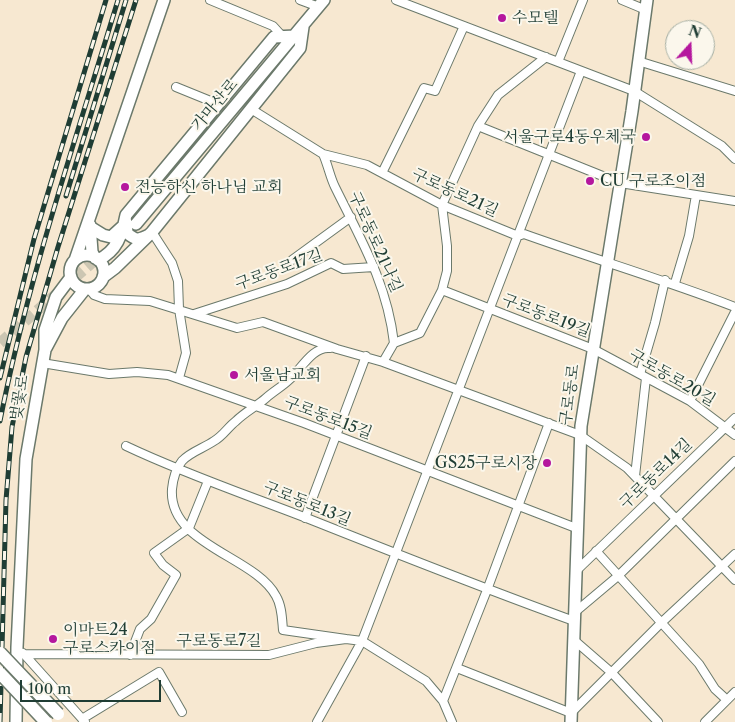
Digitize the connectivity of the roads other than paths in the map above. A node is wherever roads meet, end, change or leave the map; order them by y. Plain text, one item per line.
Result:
1 (164, 0) edge
2 (210, 0) edge
3 (300, 0) edge
4 (396, 0) edge
5 (583, 0) edge
6 (622, 0) edge
7 (322, 4) edge
8 (646, 5) edge
9 (464, 26) junction
10 (299, 31) junction
11 (283, 36) junction
12 (546, 58) junction
13 (638, 61) junction
14 (558, 62) junction
15 (581, 71) junction
16 (176, 87) dead end
17 (634, 91) junction
18 (735, 91) edge
19 (215, 108) junction
20 (252, 108) junction
21 (478, 126) junction
22 (323, 154) junction
23 (548, 154) junction
24 (735, 159) edge
25 (382, 173) junction
26 (620, 183) junction
27 (696, 194) junction
28 (735, 201) edge
29 (442, 205) junction
30 (351, 218) junction
31 (129, 221) junction
32 (90, 222) junction
33 (151, 233) junction
34 (518, 236) junction
35 (97, 259) junction
36 (75, 260) junction
37 (292, 260) dead end
38 (606, 263) junction
39 (374, 267) junction
40 (71, 277) junction
41 (102, 277) junction
42 (665, 280) junction
43 (675, 284) junction
44 (87, 289) junction
45 (442, 290) junction
46 (735, 306) edge
47 (179, 309) junction
48 (490, 309) junction
49 (735, 312) edge
50 (194, 314) junction
51 (394, 343) junction
52 (337, 349) junction
53 (593, 349) junction
54 (45, 350) junction
55 (366, 356) junction
56 (383, 362) junction
57 (42, 363) junction
58 (643, 376) junction
59 (179, 378) junction
60 (460, 391) junction
61 (690, 401) junction
62 (257, 406) junction
63 (735, 418) edge
64 (549, 423) junction
65 (726, 427) junction
66 (336, 435) junction
67 (580, 435) junction
68 (735, 435) edge
69 (126, 446) dead end
70 (735, 461) edge
71 (176, 470) junction
72 (427, 470) junction
73 (635, 476) junction
74 (208, 481) junction
75 (653, 495) junction
76 (518, 505) junction
77 (305, 518) junction
78 (676, 519) junction
79 (188, 528) junction
80 (576, 528) junction
81 (596, 551) junction
82 (396, 554) junction
83 (735, 554) edge
84 (721, 566) junction
85 (575, 572) junction
86 (618, 576) junction
87 (735, 580) edge
88 (487, 590) junction
89 (574, 617) junction
90 (661, 623) junction
91 (346, 639) junction
92 (574, 640) junction
93 (362, 641) junction
94 (21, 650) junction
95 (0, 653) edge
96 (130, 654) junction
97 (458, 668) junction
98 (0, 673) edge
99 (612, 673) junction
100 (735, 692) edge
101 (727, 700) junction
102 (443, 701) junction
103 (182, 712) dead end
104 (58, 714) dead end
105 (571, 718) edge
106 (84, 720) edge
107 (16, 721) edge
108 (46, 722) edge
109 (317, 722) edge
110 (452, 722) edge
111 (658, 722) edge
112 (705, 722) edge

1 - 32 main road
2 - 11 street
3 - 7 street, 가마산로
4 - 9 street
5 - 14 street
6 - 8 street
7 - 10 main road, 가마산로
8 - 13 main road, 구로동로
9 - 12 street
9 - 25 street
10 - 11 main road
10 - 20 main road
10 - 31 main road, 가마산로
11 - 19 main road
12 - 14 street
12 - 21 street
13 - 17 main road, 구로동로
13 - 18 street
14 - 15 street
15 - 17 street
15 - 23 street
16 - 19 street, 가마산로
17 - 24 street
17 - 26 main road, 구로동로
19 - 31 main road
20 - 22 street, 구로동로21길
20 - 33 main road
21 - 23 street
21 - 29 street
22 - 25 street, 구로동로21길
22 - 30 street, 구로동로21나길
23 - 26 street
23 - 34 street
25 - 29 street, 구로동로21길
26 - 27 street
26 - 38 main road, 구로동로
27 - 28 street
27 - 43 street
29 - 34 street, 구로동로21길
29 - 45 street
30 - 37 street
30 - 39 street, 구로동로21나길
31 - 32 main road
31 - 33 main road
31 - 35 main road
32 - 35 main road
32 - 36 main road
33 - 41 main road
33 - 47 street
34 - 38 street, 구로동로21길
34 - 48 street
35 - 36 main road
35 - 41 main road
36 - 40 main road
38 - 42 street, 구로동로21길
38 - 53 main road, 구로동로
39 - 50 street, 구로동로17길
39 - 51 street, 구로동로21나길
40 - 44 main road
40 - 54 main road, 벚꽃로
41 - 44 main road
42 - 43 street, 구로동로21길
42 - 58 street
43 - 46 street, 구로동로21길
44 - 47 street
44 - 54 main road, 벚꽃로
45 - 48 street, 구로동로19길
45 - 51 street
47 - 50 street
47 - 59 street
48 - 53 street, 구로동로19길
48 - 60 street, 구로동로19길
49 - 61 street
50 - 52 street
51 - 56 street
52 - 55 street
52 - 62 street
53 - 58 street, 구로동로20길
53 - 67 main road, 구로동로
54 - 57 main road, 벚꽃로
55 - 56 street
55 - 66 street
56 - 60 street
57 - 59 street, 구로동로15길
57 - 94 main road, 벚꽃로
58 - 61 street, 구로동로20길
58 - 73 street
59 - 62 street, 구로동로15길
60 - 64 street
60 - 72 street
61 - 65 street, 구로동로20길
62 - 66 street, 구로동로15길
62 - 71 street
63 - 65 street, 구로동로14길
64 - 67 street
64 - 76 street
65 - 68 street, 구로동로20길
65 - 75 street, 구로동로14길
66 - 72 street, 구로동로15길
66 - 77 street
67 - 73 street
67 - 80 main road, 구로동로
69 - 71 street, 구로동로13길
70 - 78 street
71 - 74 street, 구로동로13길
71 - 79 street
72 - 76 street, 구로동로15길
72 - 82 street
73 - 75 street
74 - 77 street, 구로동로13길
74 - 79 street
75 - 78 street
75 - 81 street, 구로동로14길
76 - 80 street, 구로동로15길
76 - 88 street
77 - 82 street, 구로동로13길
78 - 84 street
78 - 86 street
79 - 91 street
79 - 96 street
80 - 85 main road, 구로동로
81 - 85 street, 구로동로14길
81 - 86 street
82 - 88 street, 구로동로13길
82 - 93 street
83 - 84 street
84 - 87 street
84 - 90 street
85 - 89 main road, 구로동로
86 - 89 street
86 - 90 street
88 - 89 street, 구로동로13길
88 - 97 street
89 - 92 main road, 구로동로
90 - 99 street
90 - 101 street
91 - 93 street, 구로동로7길
91 - 96 street, 구로동로7길
92 - 99 street
92 - 105 main road, 구로동로
93 - 102 street, 구로동로7길
93 - 109 street
94 - 96 street, 구로동로7길
94 - 106 street
94 - 107 main road, 벚꽃로
95 - 104 main road, bridge
97 - 102 street
97 - 105 street
98 - 108 main road, bridge
99 - 105 street
99 - 111 street
100 - 101 street
101 - 112 street
102 - 110 street, 구로동로7길
103 - 106 street

